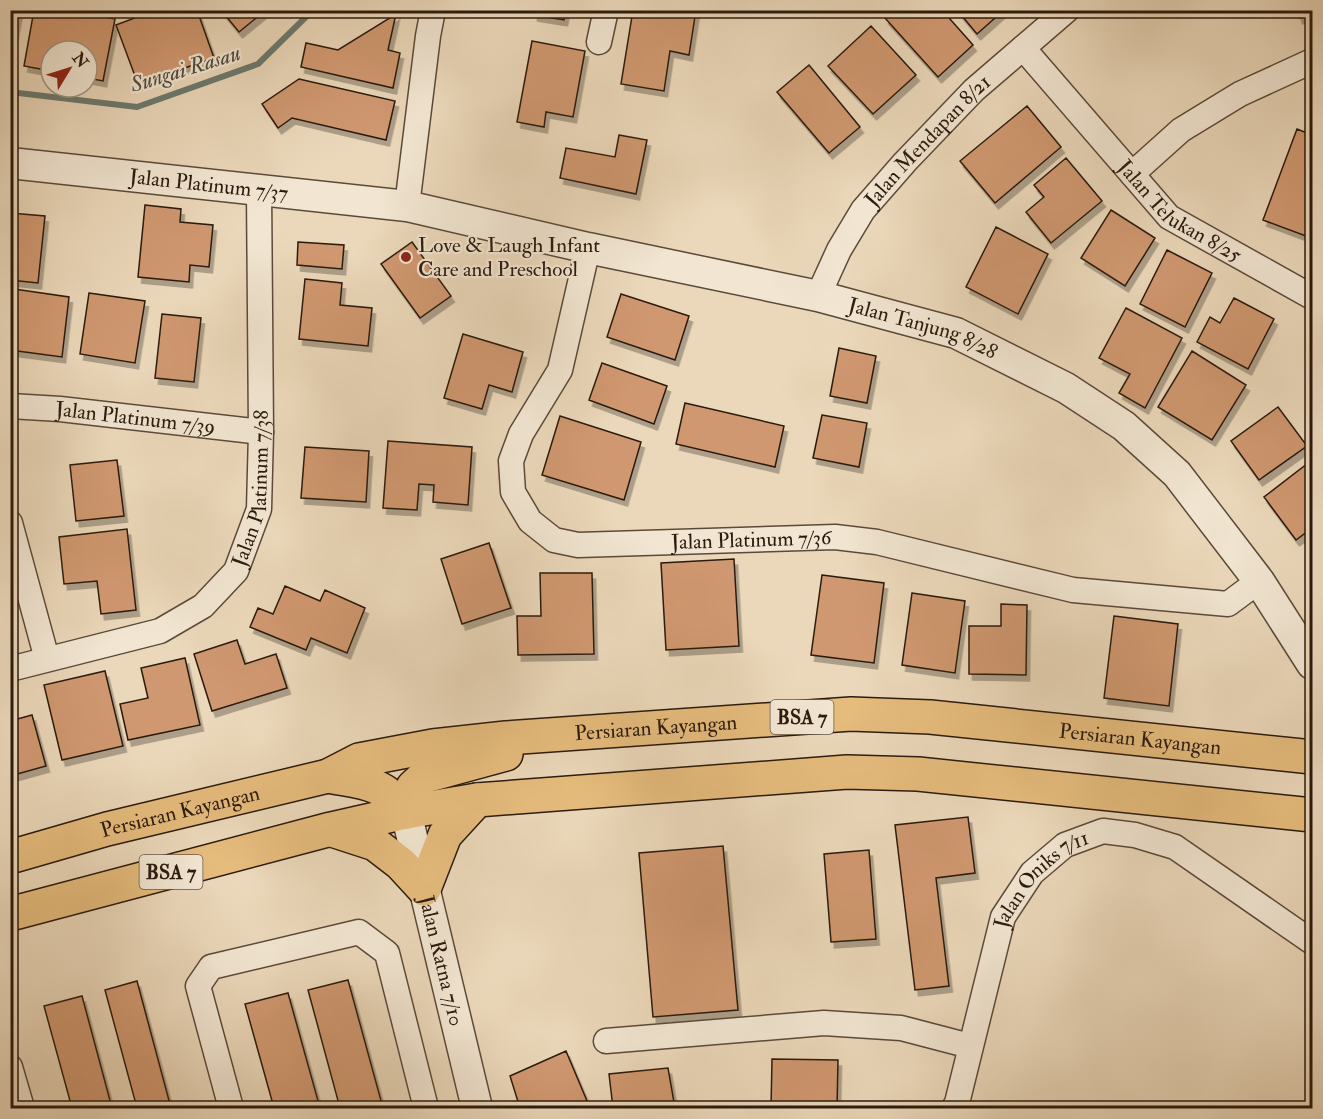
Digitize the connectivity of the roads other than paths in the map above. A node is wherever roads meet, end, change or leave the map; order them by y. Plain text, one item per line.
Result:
1 (433, 10) edge
2 (606, 10) edge
3 (1067, 10) edge
4 (599, 42) dead end
5 (1023, 48) junction
6 (1312, 61) edge
7 (10, 163) edge
8 (1132, 174) junction
9 (259, 190) junction
10 (408, 206) junction
11 (588, 248) junction
12 (818, 296) junction
13 (1312, 297) edge
14 (10, 406) edge
15 (261, 432) junction
16 (10, 523) edge
17 (1259, 581) junction
18 (47, 659) junction
19 (1312, 664) edge
20 (10, 669) edge
21 (579, 732) junction
22 (1312, 735) edge
23 (1280, 754) junction
24 (1312, 757) edge
25 (328, 776) junction
26 (477, 800) junction
27 (406, 812) junction
28 (1312, 815) edge
29 (331, 830) junction
30 (10, 857) edge
31 (424, 889) junction
32 (10, 914) edge
33 (1312, 942) edge
34 (606, 1041) dead end
35 (970, 1046) junction
36 (10, 1067) edge
37 (22, 1108) edge
38 (231, 1108) edge
39 (426, 1108) edge
40 (477, 1108) edge
41 (954, 1108) edge

1 - 10 street
2 - 4 street
3 - 5 street, Jalan Mendapan 8/21
5 - 8 street, Jalan Telukan 8/25
5 - 12 street, Jalan Mendapan 8/21
6 - 8 street
7 - 9 street, Jalan Platinum 7/37
8 - 13 street, Jalan Telukan 8/25
9 - 10 street, Jalan Platinum 7/37
9 - 15 street, Jalan Platinum 7/38
10 - 11 street, Jalan Tanjung 8/28
11 - 12 street, Jalan Tanjung 8/28
11 - 17 street, Jalan Platinum 7/36
12 - 17 street, Jalan Tanjung 8/28
14 - 15 street, Jalan Platinum 7/39
15 - 18 street, Jalan Platinum 7/38
16 - 18 street
17 - 19 street, Jalan Tanjung 8/28
18 - 20 street, Jalan Platinum 7/38
21 - 23 main road, Persiaran Kayangan / BSA 7
21 - 25 main road, Persiaran Kayangan / BSA 7
21 - 27 main road
22 - 23 main road
23 - 24 main road, Persiaran Kayangan / BSA 7
25 - 27 main road
25 - 30 main road, Persiaran Kayangan / BSA 7
26 - 27 main road, BSA 7
26 - 28 main road, BSA 7
26 - 31 main road
27 - 29 main road, BSA 7
27 - 31 street, Jalan Ratna 7/10
29 - 31 main road
29 - 32 main road, BSA 7
31 - 40 street, Jalan Ratna 7/10
33 - 35 street, Jalan Oniks 7/11
34 - 35 street
35 - 41 street, Jalan Oniks 7/11
36 - 37 street
38 - 39 street

